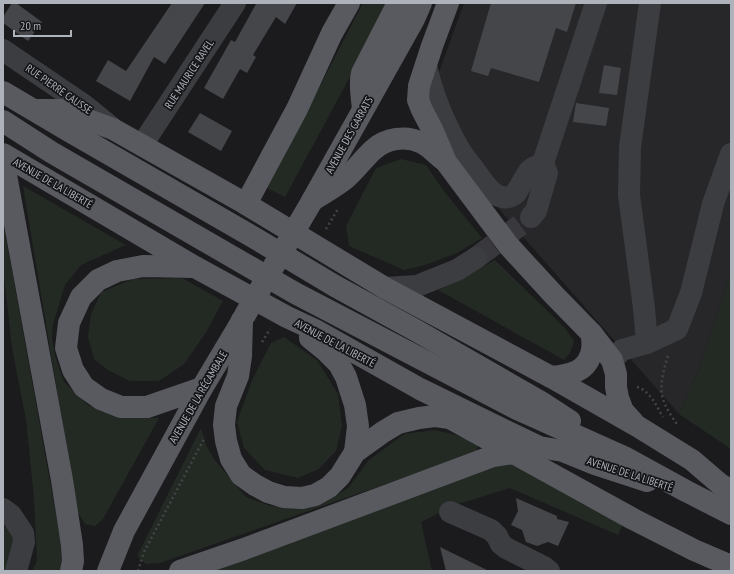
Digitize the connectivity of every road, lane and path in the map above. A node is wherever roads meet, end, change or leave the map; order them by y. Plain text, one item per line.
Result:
1 (235, 3) edge
2 (349, 3) edge
3 (398, 3) edge
4 (421, 3) edge
5 (448, 3) edge
6 (596, 3) edge
7 (650, 3) edge
8 (3, 50) edge
9 (426, 65) junction
10 (3, 92) edge
11 (364, 109) junction
12 (34, 110) junction
13 (3, 121) edge
14 (113, 129) junction
15 (142, 145) junction
16 (3, 154) edge
17 (731, 154) edge
18 (446, 162) junction
19 (543, 163) junction
20 (3, 166) edge
21 (312, 201) junction
22 (246, 204) junction
23 (338, 209) dead end
24 (531, 217) tunnel mouth
25 (326, 230) dead end
26 (476, 258) tunnel mouth
27 (274, 265) joint
28 (195, 267) junction
29 (385, 288) junction
30 (244, 318) junction
31 (279, 322) junction
32 (676, 329) junction
33 (592, 334) junction
34 (647, 343) junction
35 (259, 347) dead end
36 (612, 360) junction
37 (551, 377) junction
38 (202, 388) junction
39 (225, 415) junction
40 (637, 426) junction
41 (679, 428) dead end
42 (539, 447) junction
43 (355, 452) junction
44 (515, 453) junction
45 (624, 457) junction
46 (686, 491) junction
47 (731, 491) edge
48 (3, 509) edge
49 (450, 512) dead end
50 (731, 514) edge
51 (124, 531) junction
52 (731, 550) edge
53 (731, 566) edge
54 (16, 571) edge
55 (71, 571) edge
56 (94, 571) edge
57 (108, 571) edge
58 (138, 571) edge
59 (180, 571) edge
60 (549, 571) edge

1 - 15 street, RUE MAURICE RAVEL
2 - 22 main road
3 - 11 main road
4 - 11 main road, AVENUE DES GARRATS
5 - 9 main road
6 - 19 street
7 - 34 street
8 - 14 street, RUE PIERRE CAUSSE
9 - 18 main road
9 - 19 street
10 - 12 main road, AVENUE DE LA LIBERTÉ
11 - 21 main road, AVENUE DES GARRATS
12 - 14 main road
12 - 45 main road, AVENUE DE LA LIBERTÉ
13 - 45 main road, AVENUE DE LA LIBERTÉ
14 - 15 main road
15 - 22 main road
16 - 28 main road, AVENUE DE LA LIBERTÉ
17 - 32 street
18 - 21 main road
18 - 33 main road
19 - 24 street
20 - 55 main road
21 - 27 main road, AVENUE DES GARRATS, bridge
22 - 29 main road
23 - 25 path
26 - 29 street
27 - 30 main road, AVENUE DE LA RÉCAMBALE, bridge
28 - 31 main road, AVENUE DE LA LIBERTÉ
28 - 38 main road
29 - 37 main road
30 - 38 main road, AVENUE DE LA RÉCAMBALE
30 - 39 main road
31 - 35 path
31 - 42 main road, AVENUE DE LA LIBERTÉ
31 - 43 main road
32 - 34 street
32 - 41 path
33 - 36 main road
33 - 37 main road
34 - 36 street
36 - 40 main road
37 - 40 main road
38 - 51 main road, AVENUE DE LA RÉCAMBALE
39 - 43 main road
39 - 58 path
40 - 47 main road
42 - 44 main road
42 - 46 main road, AVENUE DE LA LIBERTÉ
42 - 52 main road
43 - 44 main road
44 - 53 main road
44 - 59 main road
45 - 46 main road, AVENUE DE LA LIBERTÉ
46 - 50 main road, AVENUE DE LA LIBERTÉ
48 - 54 street
49 - 60 street
51 - 56 main road, AVENUE DE LA RÉCAMBALE
51 - 57 main road, AVENUE DE LA RÉCAMBALE

